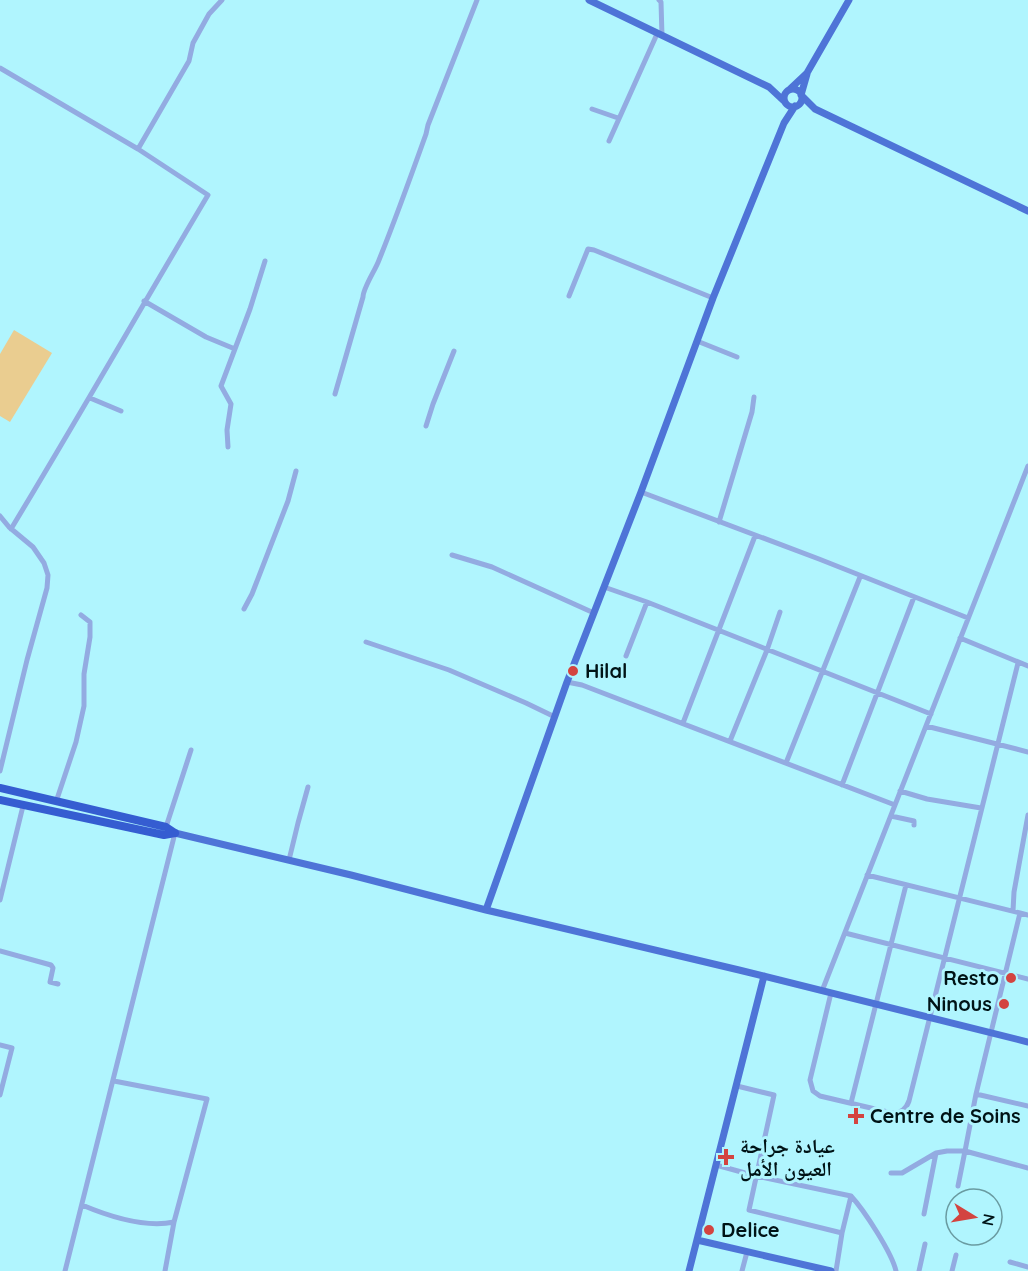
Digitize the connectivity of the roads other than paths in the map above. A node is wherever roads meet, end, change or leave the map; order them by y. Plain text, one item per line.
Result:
1 (222, 0) edge
2 (477, 0) edge
3 (590, 0) edge
4 (659, 0) edge
5 (849, 0) edge
6 (604, 3) edge
7 (659, 35) junction
8 (0, 68) edge
9 (810, 69) junction
10 (769, 87) junction
11 (789, 89) junction
12 (802, 96) junction
13 (785, 102) junction
14 (796, 106) junction
15 (592, 109) dead end
16 (815, 109) junction
17 (618, 118) junction
18 (784, 123) junction
19 (609, 141) dead end
20 (138, 149) junction
21 (1028, 211) edge
22 (265, 261) dead end
23 (569, 296) dead end
24 (713, 298) junction
25 (144, 301) junction
26 (697, 341) junction
27 (235, 349) junction
28 (454, 351) dead end
29 (737, 357) dead end
30 (335, 394) dead end
31 (754, 397) dead end
32 (90, 398) junction
33 (121, 411) dead end
34 (426, 426) dead end
35 (228, 447) dead end
36 (1028, 466) edge
37 (296, 471) dead end
38 (641, 492) junction
39 (0, 516) edge
40 (719, 522) junction
41 (11, 529) junction
42 (755, 536) junction
43 (452, 555) dead end
44 (860, 577) junction
45 (604, 587) junction
46 (914, 597) junction
47 (647, 602) junction
48 (244, 609) dead end
49 (780, 612) dead end
50 (594, 614) junction
51 (81, 615) dead end
52 (968, 618) junction
53 (719, 631) junction
54 (960, 638) junction
55 (366, 642) dead end
56 (767, 650) junction
57 (626, 656) dead end
58 (1018, 663) junction
59 (1028, 666) edge
60 (821, 672) junction
61 (567, 682) junction
62 (877, 693) junction
63 (931, 714) junction
64 (555, 717) junction
65 (683, 723) junction
66 (926, 726) junction
67 (730, 741) junction
68 (997, 745) junction
69 (191, 750) dead end
70 (1028, 752) edge
71 (786, 763) junction
72 (0, 771) edge
73 (842, 785) junction
74 (308, 787) dead end
75 (0, 788) edge
76 (900, 791) junction
77 (0, 800) edge
78 (56, 802) junction
79 (895, 805) junction
80 (23, 806) junction
81 (981, 808) junction
82 (1028, 815) edge
83 (891, 816) junction
84 (914, 825) dead end
85 (166, 827) junction
86 (175, 833) junction
87 (1021, 851) junction
88 (1028, 853) edge
89 (289, 860) junction
90 (867, 875) junction
91 (906, 885) junction
92 (959, 898) junction
93 (0, 900) edge
94 (486, 910) junction
95 (1013, 911) junction
96 (1020, 913) junction
97 (1028, 915) edge
98 (845, 933) junction
99 (891, 945) junction
100 (0, 951) edge
101 (945, 958) junction
102 (1005, 973) junction
103 (764, 976) junction
104 (1028, 979) edge
105 (58, 984) dead end
106 (822, 991) junction
107 (831, 993) junction
108 (875, 1005) junction
109 (930, 1018) junction
110 (991, 1033) junction
111 (1028, 1042) edge
112 (0, 1045) edge
113 (114, 1081) junction
114 (737, 1086) junction
115 (976, 1094) junction
116 (0, 1095) edge
117 (851, 1103) junction
118 (1028, 1106) edge
119 (964, 1151) junction
120 (936, 1153) junction
121 (716, 1165) junction
122 (1028, 1168) edge
123 (891, 1173) dead end
124 (756, 1176) junction
125 (958, 1186) dead end
126 (851, 1196) junction
127 (82, 1205) junction
128 (924, 1214) dead end
129 (174, 1222) junction
130 (842, 1233) junction
131 (697, 1240) junction
132 (925, 1244) dead end
133 (747, 1252) junction
134 (956, 1255) dead end
135 (1010, 1262) dead end
136 (1028, 1267) edge
137 (65, 1271) edge
138 (165, 1271) edge
139 (689, 1271) edge
140 (742, 1271) edge
141 (831, 1271) edge
142 (836, 1271) edge
143 (896, 1271) edge
144 (919, 1271) edge
145 (952, 1271) edge

1 - 20 street
2 - 30 street
3 - 6 main road
4 - 7 street
5 - 9 main road
6 - 7 main road
7 - 10 main road
7 - 17 street
8 - 20 street
9 - 11 main road
9 - 12 main road
10 - 11 main road
10 - 13 main road
11 - 12 main road
11 - 13 main road
12 - 14 main road
12 - 16 main road
13 - 14 main road
13 - 18 main road
14 - 16 main road
14 - 18 main road
15 - 17 street
16 - 21 main road
17 - 19 street
18 - 24 main road
20 - 25 street
22 - 27 street
23 - 24 street
24 - 26 main road
25 - 27 street
25 - 32 street
26 - 29 street
26 - 38 main road
27 - 35 street
28 - 34 street
31 - 40 street
32 - 33 street
32 - 41 street
36 - 52 street
37 - 48 street
38 - 40 street
38 - 45 main road
39 - 41 street
40 - 42 street
41 - 72 street
42 - 44 street
42 - 53 street
43 - 50 street
44 - 46 street
44 - 60 street
45 - 47 street
45 - 50 main road
46 - 52 street
46 - 62 street
47 - 53 street
47 - 57 street
49 - 56 street
50 - 61 main road
51 - 78 street
52 - 54 street
53 - 56 street
53 - 65 street
54 - 58 street
54 - 63 street
55 - 64 street
56 - 60 street
56 - 67 street
58 - 59 street
58 - 68 street
60 - 62 street
60 - 71 street
61 - 64 main road
61 - 65 street
62 - 63 street
62 - 73 street
63 - 66 street
64 - 94 main road
65 - 67 street
66 - 68 street
66 - 76 street
67 - 71 street
68 - 70 street
68 - 81 street
69 - 85 street
71 - 73 street
73 - 79 street
74 - 89 street
75 - 78 highway
76 - 79 street
76 - 81 street
77 - 80 highway
78 - 85 highway
79 - 83 street
80 - 86 highway
80 - 93 street
81 - 92 street
82 - 87 street
83 - 84 street
83 - 90 street
85 - 86 highway
86 - 89 main road
86 - 113 street
87 - 88 street
87 - 95 street
89 - 94 main road
90 - 91 street
90 - 98 street
91 - 92 street
91 - 99 street
92 - 95 street
92 - 101 street
94 - 103 main road
95 - 96 street
96 - 97 street
96 - 102 street
98 - 99 street
98 - 106 street
99 - 101 street
99 - 108 street
100 - 105 street
101 - 102 street
101 - 109 street
102 - 104 street
102 - 110 street
103 - 106 main road
103 - 114 main road
106 - 107 main road
107 - 108 main road
107 - 117 street
108 - 109 main road
108 - 117 street
109 - 110 main road
109 - 117 street
110 - 111 main road
110 - 115 street
112 - 116 street
113 - 127 street
113 - 129 street
114 - 121 main road
114 - 124 street
115 - 118 street
115 - 119 street
119 - 120 street
119 - 122 street
119 - 125 street
120 - 123 street
120 - 128 street
121 - 124 street
121 - 131 main road
124 - 126 street
124 - 130 street
126 - 130 street
126 - 143 street
127 - 129 street
127 - 137 street
129 - 138 street
130 - 142 street
131 - 133 main road
131 - 139 main road
132 - 144 street
133 - 140 street
133 - 141 main road
134 - 145 street
135 - 136 street

